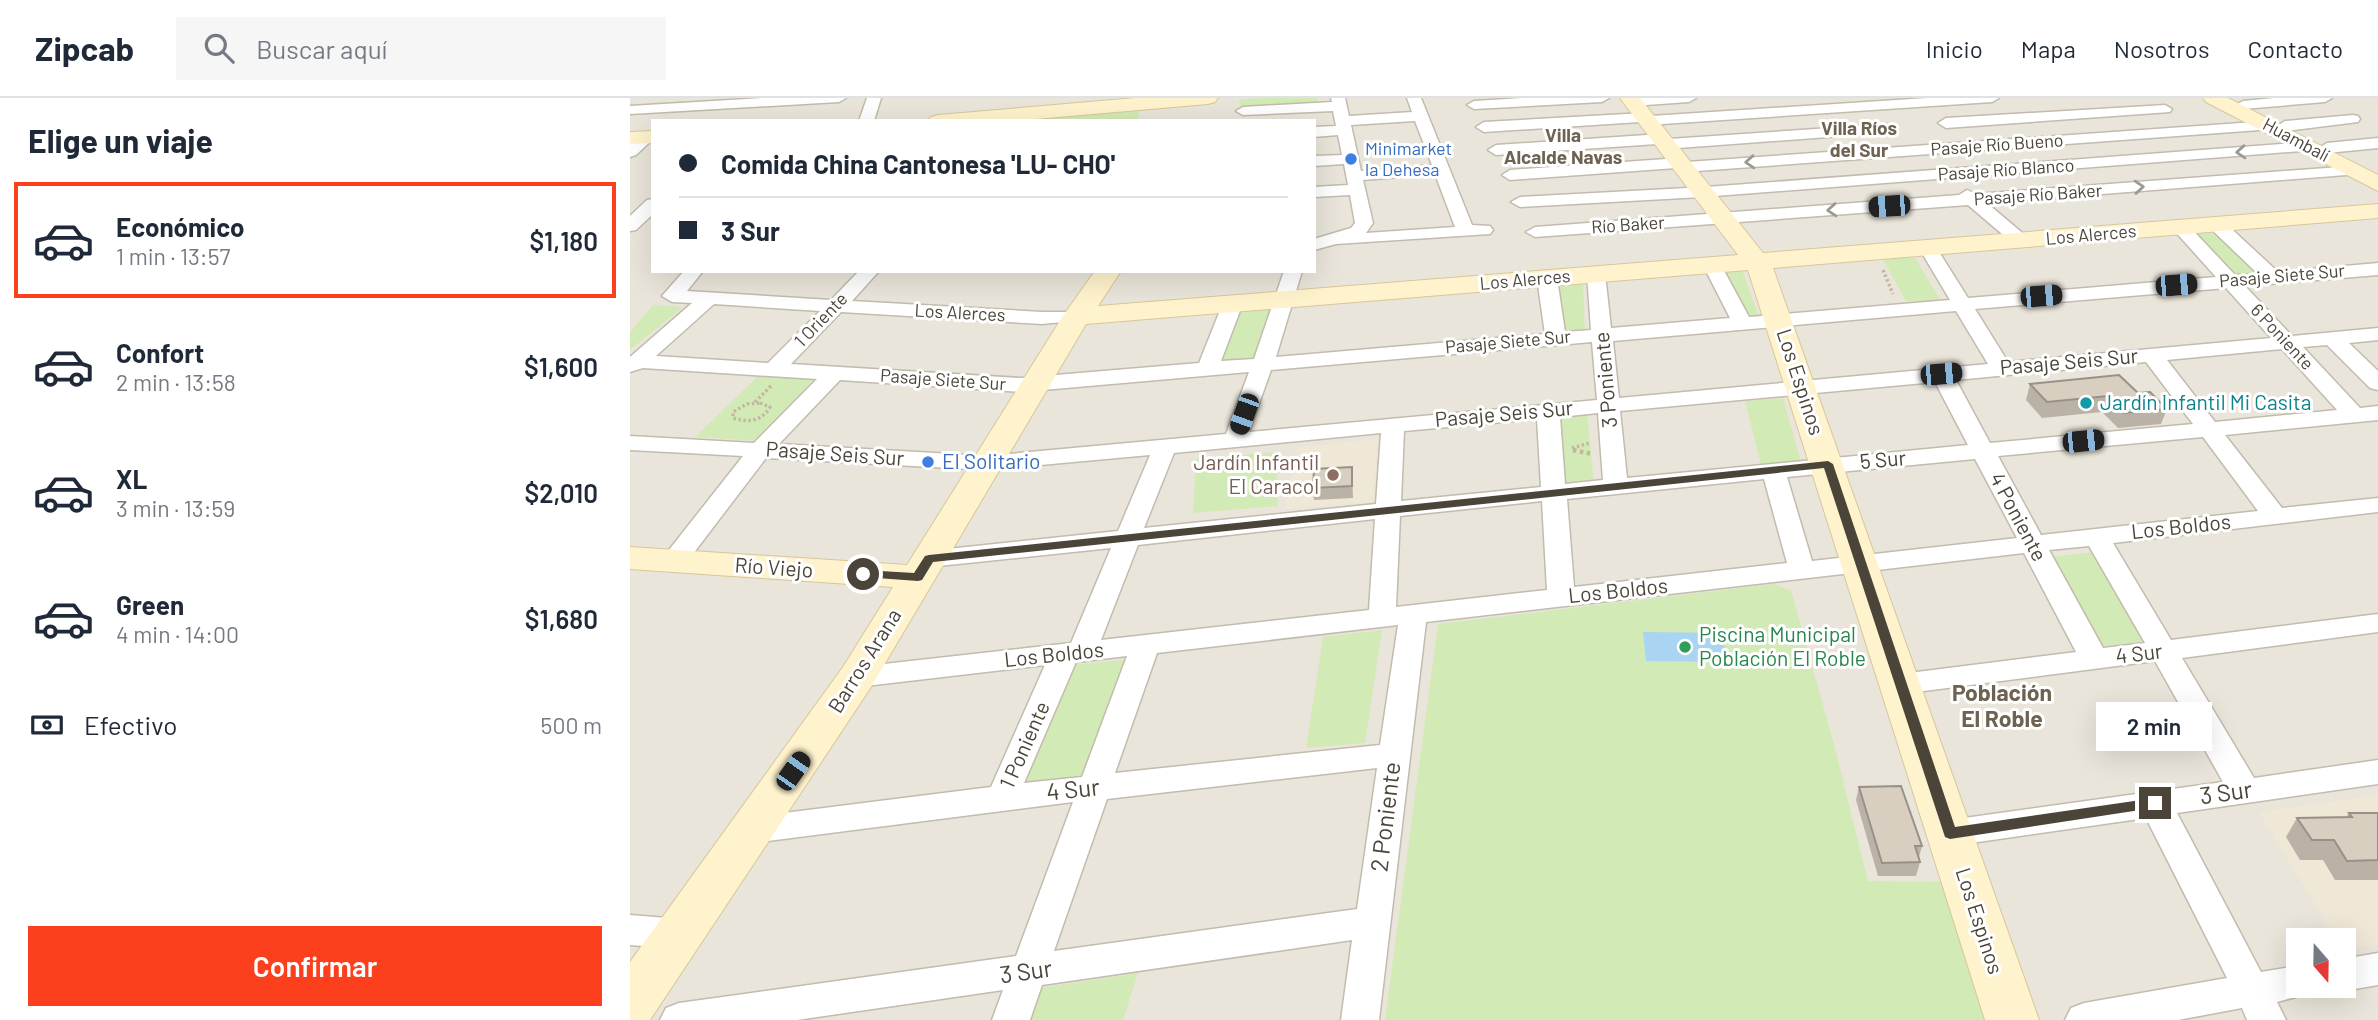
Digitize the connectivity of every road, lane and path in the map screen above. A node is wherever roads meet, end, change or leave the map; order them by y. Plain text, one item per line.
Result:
1 (839, 98) edge
2 (874, 98) edge
3 (1208, 98) edge
4 (1414, 98) edge
5 (1602, 98) edge
6 (1689, 98) edge
7 (1992, 98) edge
8 (2148, 98) edge
9 (2213, 98) edge
10 (2325, 98) edge
11 (1917, 100) edge
12 (755, 101) edge
13 (1859, 102) edge
14 (2236, 102) edge
15 (1474, 105) dead end
16 (1164, 107) edge
17 (1638, 109) edge
18 (2165, 109) junction
19 (630, 110) edge
20 (1244, 111) dead end
21 (1341, 114) edge
22 (1421, 116) junction
23 (741, 119) edge
24 (867, 119) edge
25 (971, 119) edge
26 (2353, 119) dead end
27 (1946, 123) junction
28 (2277, 126) junction
29 (1484, 127) dead end
30 (1890, 129) junction
31 (1316, 131) edge
32 (2203, 131) junction
33 (643, 137) edge
34 (1663, 141) junction
35 (2378, 143) edge
36 (1976, 147) junction
37 (2318, 148) junction
38 (1496, 150) dead end
39 (1916, 151) junction
40 (630, 152) edge
41 (1316, 162) edge
42 (1681, 165) junction
43 (1442, 169) junction
44 (2353, 171) junction
45 (1943, 174) junction
46 (1355, 175) junction
47 (1510, 175) dead end
48 (2378, 175) edge
49 (2378, 184) edge
50 (1316, 191) edge
51 (1701, 191) junction
52 (1973, 200) junction
53 (1520, 202) dead end
54 (651, 207) edge
55 (2378, 211) edge
56 (1722, 218) junction
57 (1364, 223) junction
58 (2217, 225) junction
59 (1316, 227) edge
60 (2181, 228) junction
61 (1535, 232) dead end
62 (634, 233) edge
63 (1336, 238) junction
64 (2021, 241) junction
65 (1316, 243) edge
66 (1928, 248) junction
67 (1876, 252) junction
68 (1757, 262) junction
69 (1712, 265) junction
70 (2378, 269) edge
71 (692, 273) edge
72 (868, 273) edge
73 (1107, 273) edge
74 (1292, 273) edge
75 (1596, 274) junction
76 (2272, 277) junction
77 (1547, 278) junction
78 (2230, 281) junction
79 (710, 299) junction
80 (1286, 299) junction
81 (1233, 303) junction
82 (1960, 303) junction
83 (835, 306) junction
84 (1898, 308) junction
85 (1077, 316) junction
86 (1779, 318) junction
87 (1742, 322) junction
88 (1602, 334) junction
89 (2378, 334) edge
90 (1556, 338) junction
91 (2333, 339) junction
92 (2287, 343) junction
93 (2152, 355) junction
94 (634, 364) edge
95 (1262, 364) junction
96 (1207, 369) junction
97 (2001, 369) junction
98 (773, 370) junction
99 (834, 373) junction
100 (1941, 374) junction
101 (2378, 383) edge
102 (1035, 384) junction
103 (1801, 386) junction
104 (1608, 404) junction
105 (1548, 410) junction
106 (2378, 413) edge
107 (2354, 415) junction
108 (736, 420) joint
109 (1393, 425) junction
110 (2208, 429) junction
111 (1236, 440) junction
112 (630, 443) edge
113 (1165, 446) junction
114 (1612, 448) junction
115 (761, 449) junction
116 (1983, 451) junction
117 (987, 463) junction
118 (1828, 464) junction
119 (1773, 470) junction
120 (1616, 486) junction
121 (1553, 492) junction
122 (2378, 505) edge
123 (1388, 511) junction
124 (2276, 517) junction
125 (1128, 537) junction
126 (2096, 537) junction
127 (2033, 544) junction
128 (630, 558) edge
129 (674, 561) junction
130 (1861, 565) junction
131 (923, 568) junction
132 (1802, 571) junction
133 (1561, 597) junction
134 (1398, 616) junction
135 (2378, 623) edge
136 (1146, 644) junction
137 (2163, 651) junction
138 (1073, 652) junction
139 (2094, 659) junction
140 (857, 677) junction
141 (1901, 684) junction
142 (1394, 754) junction
143 (2378, 772) edge
144 (1094, 788) junction
145 (2245, 790) junction
146 (1002, 798) junction
147 (2155, 803) junction
148 (752, 831) junction
149 (1950, 833) junction
150 (1373, 922) junction
151 (630, 930) edge
152 (680, 934) junction
153 (2378, 969) edge
154 (1028, 972) junction
155 (2356, 973) edge
156 (2286, 989) edge
157 (630, 1005) edge
158 (2260, 1005) edge
159 (679, 1020) edge
160 (1011, 1020) edge
161 (1360, 1020) edge
162 (2012, 1020) edge
163 (2084, 1020) edge

1 - 12 street
2 - 24 street
3 - 16 street
4 - 22 street
5 - 15 street
6 - 17 street
7 - 11 street
8 - 18 street
9 - 28 street, Huambalí
10 - 14 street
11 - 13 street
11 - 27 street
12 - 19 street
12 - 23 street
13 - 17 street
13 - 30 street
14 - 28 street, Huambalí
16 - 25 street
17 - 29 street
17 - 34 street, Los Espinos
18 - 27 street
18 - 32 street
20 - 21 street
21 - 22 street
21 - 31 street
21 - 46 street
22 - 43 street
26 - 28 street, Pasaje Río Bueno
27 - 36 street
28 - 32 street, Pasaje Río Bueno
28 - 37 street, Huambalí
30 - 34 street
30 - 39 street
32 - 36 street, Pasaje Río Bueno
33 - 40 street
34 - 38 street
34 - 42 street, Los Espinos
35 - 37 street, Pasaje Río Blanco
36 - 39 street, Pasaje Río Bueno
37 - 44 street, Huambalí
37 -> 45 street, Pasaje Río Blanco
37 - 48 street, Huambalí
39 -> 42 street, Pasaje Río Bueno
39 - 45 street
41 - 46 street
42 - 47 street, Pasaje Río Bueno
42 - 51 street, Los Espinos
43 - 46 street
43 - 63 street
44 - 49 street, Huambalí
52 -> 44 street, Pasaje Río Baker
45 - 51 street, Pasaje Río Blanco
45 - 52 street
46 - 50 street
46 - 57 street
51 - 53 street, Pasaje Río Blanco
51 - 56 street, Los Espinos
52 -> 56 street, Pasaje Río Baker
52 - 64 street
54 - 62 street
55 - 58 street, Los Alerces
56 - 61 street, Río Baker
56 - 68 street, Los Espinos
57 - 59 street
57 - 63 street
58 - 60 street, Los Alerces
58 - 76 street, 6 Poniente
60 - 64 street, Los Alerces
60 - 78 street, 6 Poniente
63 - 65 street
64 - 66 street, Los Alerces
66 - 67 street, Los Alerces
66 - 82 street
67 - 68 street, Los Alerces
67 - 84 path
68 - 69 street, Los Alerces
68 - 86 street, Los Espinos
69 - 75 street, Los Alerces
69 - 87 street
70 - 76 street, Pasaje Siete Sur
71 - 79 street, Los Alerces
72 - 83 street, 1 Oriente
73 - 85 street, Barros Arana
74 - 80 street
75 - 77 street, Los Alerces
75 - 88 street, 3 Poniente
76 - 78 street, Pasaje Siete Sur
77 - 80 street, Los Alerces
77 - 90 street
78 - 82 street, Pasaje Siete Sur
78 - 92 street, 6 Poniente
79 - 83 street, Los Alerces
79 - 94 street
80 - 81 street, Los Alerces
80 - 95 street
81 - 85 street, Los Alerces
81 - 96 street
82 - 84 street, Pasaje Siete Sur
82 - 97 street
83 - 85 street, Los Alerces
83 - 98 street, 1 Oriente
84 - 86 street, Pasaje Siete Sur
85 - 102 street, Barros Arana
86 - 87 street, Pasaje Siete Sur
86 - 103 street, Los Espinos
87 - 88 street, Pasaje Siete Sur
88 - 90 street, Pasaje Siete Sur
88 - 104 street, 3 Poniente
89 - 91 street, Pasaje Seis Sur
90 - 95 street, Pasaje Siete Sur
91 - 92 street, Pasaje Seis Sur
91 - 101 street, 6 Poniente
92 - 93 street, Pasaje Seis Sur
92 - 107 street, 6 Poniente
93 - 97 street, Pasaje Seis Sur
93 - 110 street
94 - 98 street, Pasaje Siete Sur
95 - 96 street, Pasaje Siete Sur
95 - 111 street
96 - 102 street, Pasaje Siete Sur
97 - 100 street, Pasaje Seis Sur
98 - 99 street, Pasaje Siete Sur
99 - 102 street, Pasaje Siete Sur
99 - 115 street
100 - 103 street, Pasaje Seis Sur
100 - 116 street, 4 Poniente
102 - 117 street, Barros Arana
103 - 104 street, Pasaje Seis Sur
103 - 118 street, Los Espinos
104 - 105 street, Pasaje Seis Sur
104 - 114 street, 3 Poniente
105 - 109 street, Pasaje Seis Sur
105 - 121 street
106 - 107 street, 5 Sur
107 - 110 street, 5 Sur
108 - 108 path
109 - 111 street, Pasaje Seis Sur
109 - 123 street, 2 Poniente
110 - 116 street, 5 Sur
110 - 124 street
111 - 113 street, Pasaje Seis Sur
112 - 115 street, Pasaje Seis Sur
113 - 117 street, Pasaje Seis Sur
113 - 125 street, 1 Poniente
114 - 114 path
114 - 120 street, 3 Poniente
115 - 117 street, Pasaje Seis Sur
115 - 129 street
116 - 118 street, 5 Sur
116 - 127 street, 4 Poniente
117 - 131 street, Barros Arana
118 - 119 street, 5 Sur
118 - 130 street, Los Espinos
119 - 120 street, 5 Sur
119 - 132 street
120 - 121 street, 5 Sur
121 - 123 street, 5 Sur
121 - 133 street
122 - 124 street, Los Boldos
123 - 125 street, 5 Sur
123 - 134 street, 2 Poniente
124 - 126 street, Los Boldos
125 - 131 street, 5 Sur
125 - 138 street, 1 Poniente
126 - 127 street, Los Boldos
126 - 137 street
127 - 130 street, Los Boldos
127 - 139 street, 4 Poniente
128 - 129 street, Río Viejo
129 - 131 street, Río Viejo
130 - 132 street, Los Boldos
130 - 141 street, Los Espinos
131 - 140 street, Barros Arana
132 - 133 street, Los Boldos
133 - 134 street, Los Boldos
134 - 136 street, Los Boldos
134 - 142 street, 2 Poniente
135 - 137 street, 4 Sur
136 - 138 street, Los Boldos
136 - 144 street
137 - 139 street, 4 Sur
137 - 145 street
138 - 140 street, Los Boldos
138 - 146 street, 1 Poniente
139 - 141 street, 4 Sur
140 - 148 street, Barros Arana
141 - 149 street, Los Espinos
142 - 144 street, 4 Sur
142 - 150 street, 2 Poniente
143 - 145 street, 3 Sur
144 - 146 street, 4 Sur
144 - 154 street
145 - 147 street, 3 Sur
146 - 148 street, 4 Sur
147 - 149 street, 3 Sur
147 - 158 street
148 - 152 street, Barros Arana
149 - 162 street, Los Espinos
150 - 154 street, 3 Sur
150 - 161 street, 2 Poniente
151 - 152 street
152 - 157 street, Barros Arana
153 - 155 street
154 - 159 street, 3 Sur
154 - 160 street
156 - 158 street
158 - 163 street

